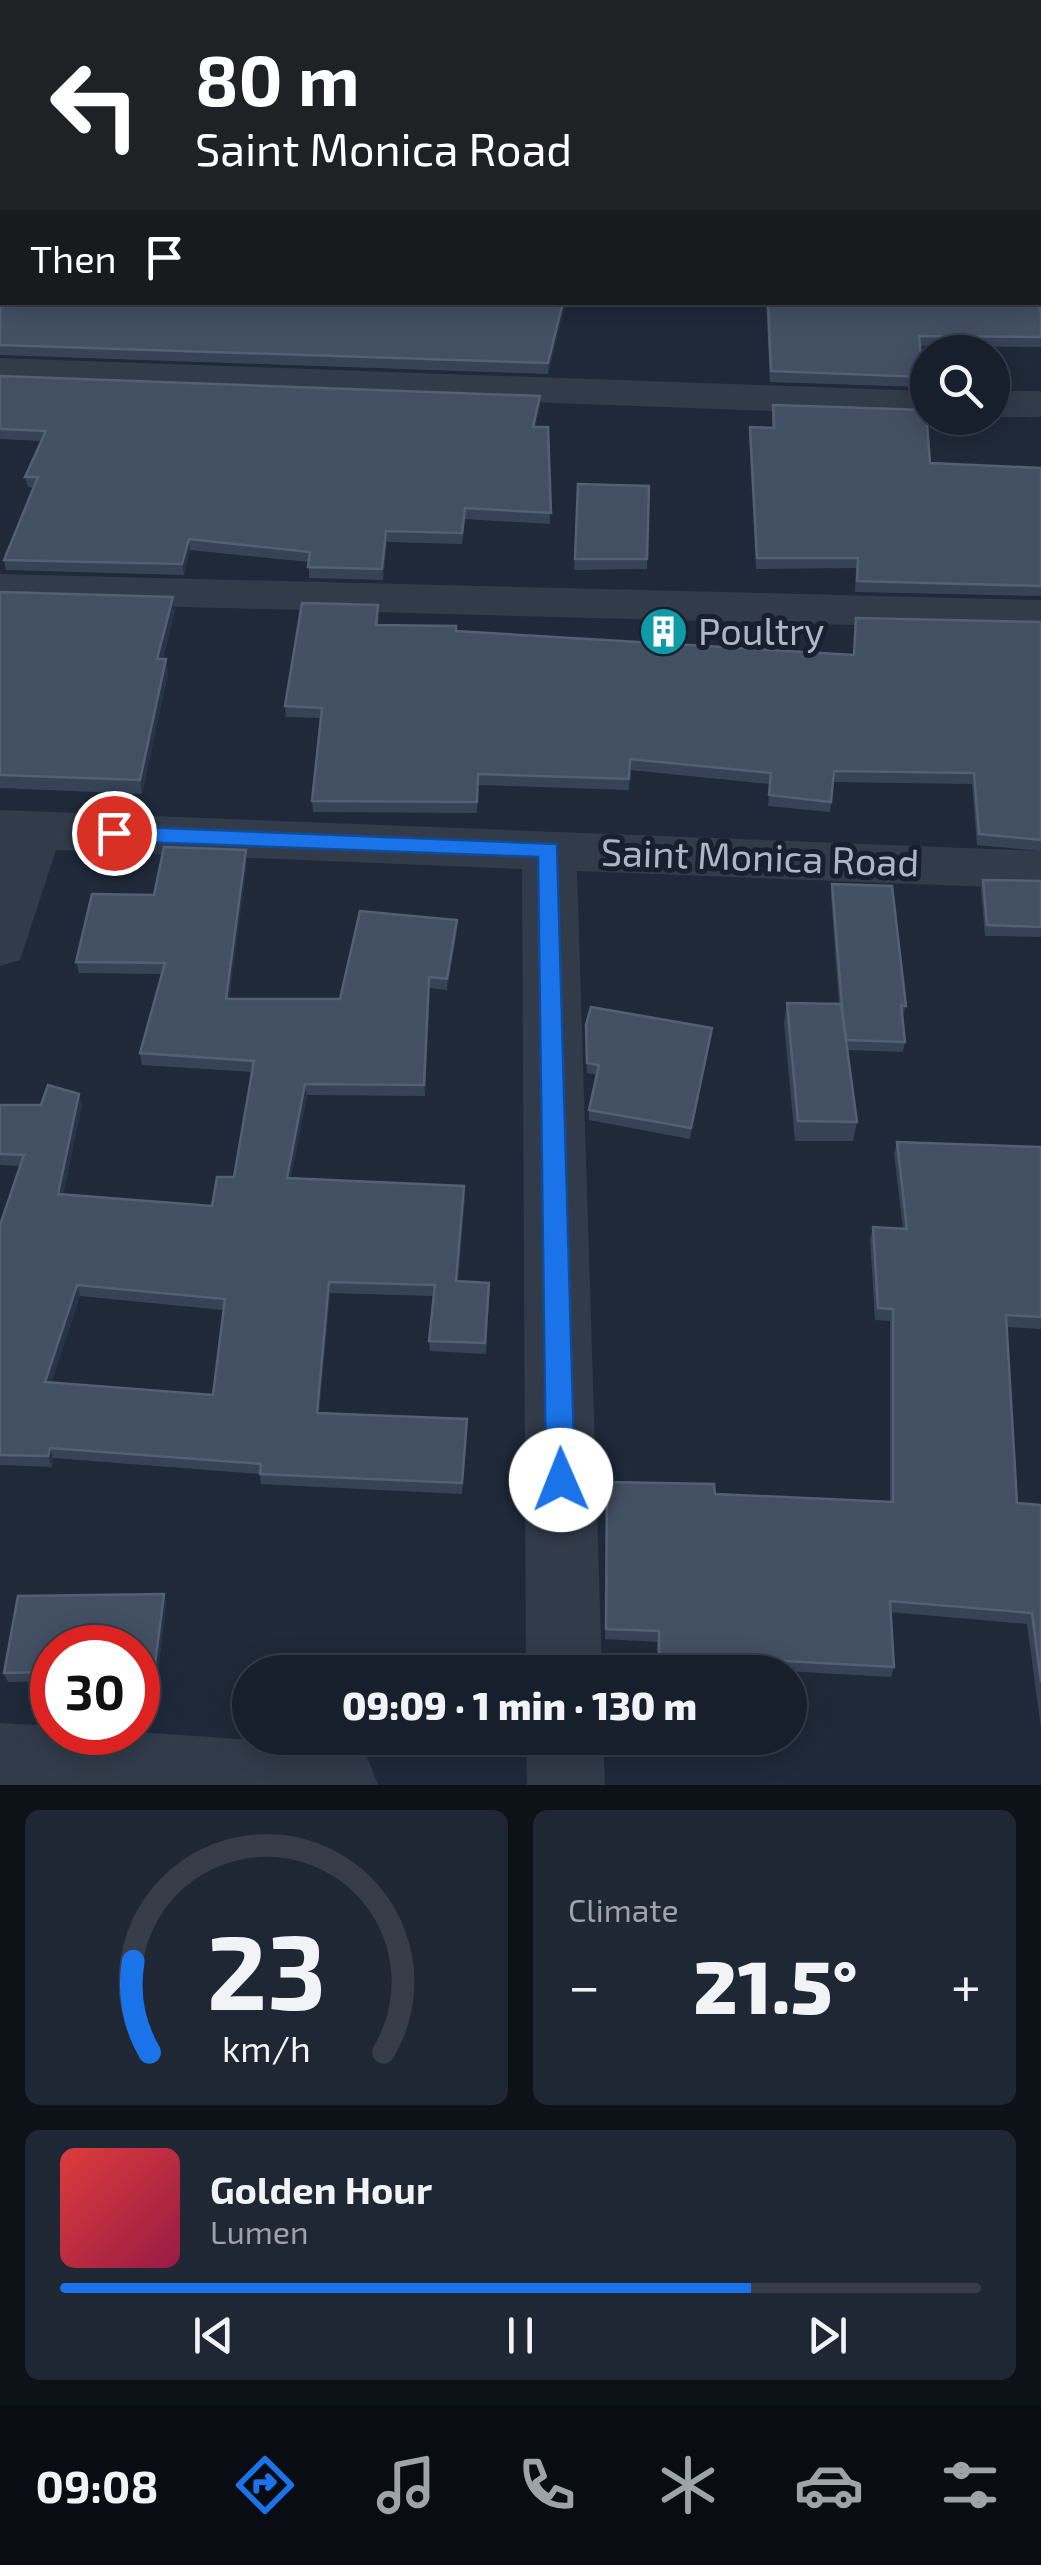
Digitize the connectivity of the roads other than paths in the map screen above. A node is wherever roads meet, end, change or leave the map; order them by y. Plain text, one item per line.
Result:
1 (0, 370) edge
2 (910, 403) edge
3 (1010, 404) edge
4 (1041, 404) edge
5 (0, 588) edge
6 (1041, 615) edge
7 (18, 830) edge
8 (549, 850) junction
9 (1041, 870) edge
10 (0, 944) edge
11 (564, 1655) edge
12 (565, 1755) edge
13 (0, 1762) edge
14 (339, 1785) edge
15 (566, 1785) edge

1 - 2 street
3 - 4 street
5 - 6 street
7 - 8 street, Saint Monica Road
7 - 10 street
8 - 9 street, Saint Monica Road
8 - 11 street
12 - 15 street
13 - 14 street

